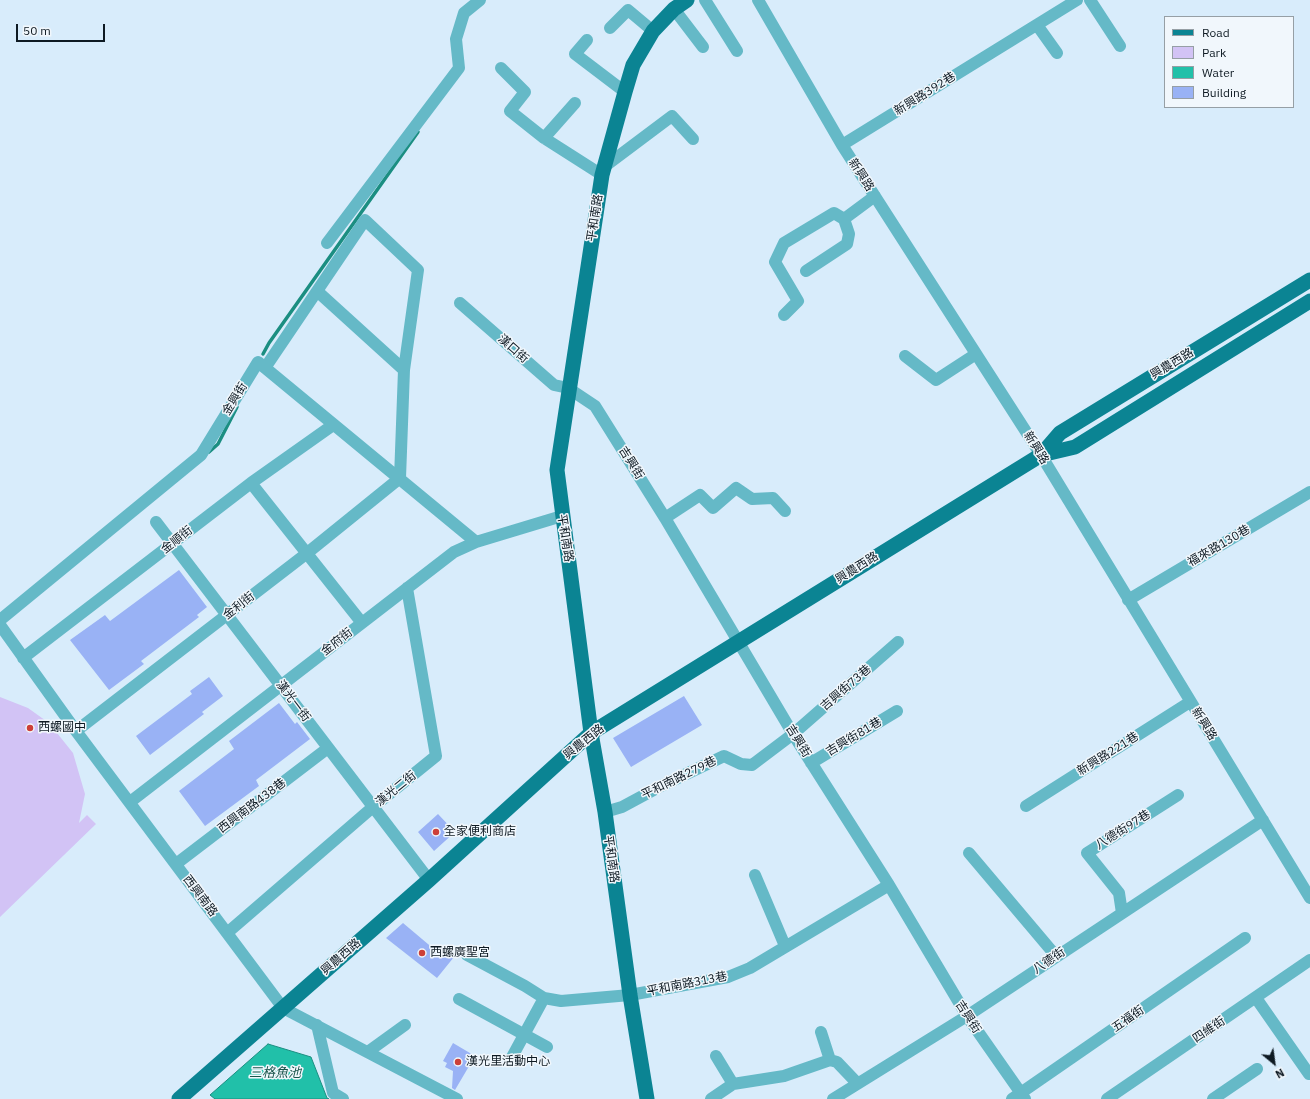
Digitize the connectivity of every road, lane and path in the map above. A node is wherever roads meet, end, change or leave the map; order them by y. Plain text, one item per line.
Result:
1 (480, 0) edge
2 (687, 0) edge
3 (705, 0) edge
4 (758, 0) edge
5 (1077, 0) edge
6 (1090, 0) edge
7 (674, 9) junction
8 (1037, 25) junction
9 (610, 28) dead end
10 (652, 31) junction
11 (587, 40) dead end
12 (1120, 46) dead end
13 (703, 48) dead end
14 (737, 51) dead end
15 (1057, 53) dead end
16 (501, 68) dead end
17 (625, 92) junction
18 (575, 103) dead end
19 (544, 138) junction
20 (693, 139) dead end
21 (842, 145) junction
22 (603, 171) junction
23 (875, 196) junction
24 (844, 219) junction
25 (327, 243) dead end
26 (806, 271) dead end
27 (1310, 280) edge
28 (317, 291) junction
29 (1310, 301) edge
30 (460, 303) dead end
31 (784, 315) dead end
32 (976, 354) junction
33 (905, 356) dead end
34 (265, 368) junction
35 (404, 370) junction
36 (568, 388) junction
37 (333, 425) junction
38 (1041, 455) junction
39 (400, 478) junction
40 (252, 483) junction
41 (1310, 492) edge
42 (785, 511) dead end
43 (562, 516) junction
44 (665, 518) junction
45 (156, 522) dead end
46 (476, 542) junction
47 (173, 544) junction
48 (306, 554) junction
49 (407, 588) junction
50 (1128, 600) junction
51 (227, 615) junction
52 (0, 620) edge
53 (362, 623) junction
54 (2, 631) edge
55 (738, 641) junction
56 (898, 642) dead end
57 (23, 658) junction
58 (281, 685) junction
59 (1190, 702) junction
60 (897, 711) dead end
61 (76, 731) junction
62 (591, 733) junction
63 (793, 734) junction
64 (328, 748) junction
65 (811, 763) junction
66 (1178, 795) dead end
67 (130, 802) junction
68 (1026, 806) dead end
69 (373, 807) junction
70 (604, 812) junction
71 (1263, 820) junction
72 (969, 852) dead end
73 (176, 864) junction
74 (755, 875) dead end
75 (429, 880) junction
76 (889, 886) junction
77 (1310, 898) edge
78 (1122, 913) junction
79 (227, 933) junction
80 (1245, 938) dead end
81 (785, 946) junction
82 (467, 955) dead end
83 (1056, 956) junction
84 (1310, 960) edge
85 (630, 996) junction
86 (459, 998) dead end
87 (544, 998) junction
88 (1256, 998) junction
89 (283, 1008) junction
90 (967, 1016) junction
91 (317, 1025) junction
92 (405, 1025) dead end
93 (822, 1032) dead end
94 (524, 1034) junction
95 (547, 1047) dead end
96 (369, 1052) junction
97 (716, 1056) dead end
98 (512, 1057) dead end
99 (830, 1060) junction
100 (1257, 1069) dead end
101 (1309, 1074) dead end
102 (733, 1084) junction
103 (857, 1084) junction
104 (1019, 1097) edge
105 (179, 1099) edge
106 (343, 1099) edge
107 (457, 1099) edge
108 (647, 1099) edge
109 (711, 1099) edge
110 (833, 1099) edge
111 (1107, 1099) edge
112 (1213, 1099) edge

1 - 25 street
2 - 7 main road, 平和南路
3 - 14 street
4 - 21 street, 新興路
5 - 8 street, 新興路392巷
6 - 12 street
7 - 10 main road, 平和南路
7 - 13 street
8 - 15 street
8 - 21 street, 新興路392巷
9 - 10 street
10 - 17 main road, 平和南路
11 - 17 street
16 - 19 street
17 - 22 main road, 平和南路
18 - 19 street
19 - 22 street
20 - 22 street
21 - 23 street, 新興路
22 - 36 main road, 平和南路
23 - 24 street
23 - 32 street, 新興路
24 - 26 street
24 - 31 street
27 - 38 main road, 興農西路
28 - 34 street
28 - 35 street
28 - 35 street
29 - 38 main road, 興農西路
30 - 36 street, 漢口街
32 - 33 street
32 - 38 street, 新興路
34 - 37 street
34 - 52 street, 金興街
35 - 39 street
36 - 43 main road, 平和南路
36 - 44 street, 吉興街
37 - 39 street
37 - 40 street, 金順街
38 - 50 street, 新興路
38 - 55 main road, 興農西路
39 - 46 street
39 - 48 street, 金利街
40 - 47 street, 金順街
40 - 48 street
41 - 50 street, 福來路130巷
42 - 44 street
43 - 46 street, 金府街
43 - 62 main road, 平和南路
44 - 55 street, 吉興街
45 - 47 street, 漢光一街
46 - 49 street, 金府街
47 - 51 street, 漢光一街
47 - 57 street, 金順街
48 - 51 street, 金利街
48 - 53 street
49 - 53 street, 金府街
49 - 69 street, 漢光二街
50 - 59 street, 新興路
51 - 58 street, 漢光一街
51 - 61 street, 金利街
53 - 58 street, 金府街
54 - 57 street, 西興南路
55 - 62 main road, 興農西路
55 - 63 street, 吉興街
56 - 63 street, 吉興街73巷
57 - 61 street, 西興南路
58 - 64 street, 漢光一街
58 - 67 street, 金府街
59 - 68 street, 新興路221巷
59 - 71 street, 新興路
60 - 65 street, 吉興街81巷
61 - 67 street, 西興南路
62 - 70 main road, 平和南路
62 - 75 main road, 興農西路
63 - 65 street, 吉興街
63 - 70 street, 平和南路279巷
64 - 69 street, 漢光一街
64 - 73 street, 西興南路438巷
65 - 76 street, 吉興街
66 - 78 street, 八德街97巷
67 - 73 street, 西興南路
69 - 75 street, 漢光一街
69 - 79 street, 漢光二街
70 - 85 main road, 平和南路
71 - 77 street, 新興路
71 - 78 street, 八德街
72 - 83 street
73 - 79 street, 西興南路
74 - 81 street
75 - 89 main road, 興農西路
76 - 81 street, 平和南路313巷
76 - 90 street, 吉興街
78 - 83 street, 八德街
79 - 89 street, 西興南路
80 - 104 street, 五福街
81 - 85 street, 平和南路313巷
82 - 87 street
83 - 90 street, 八德街
84 - 88 street, 四維街
85 - 87 street, 平和南路313巷
85 - 108 main road, 平和南路
86 - 94 street
87 - 94 street
88 - 101 street
88 - 111 street, 四維街
89 - 91 street, 西興南路
89 - 105 main road, 興農西路
90 - 103 street, 八德街
90 - 104 street, 吉興街
91 - 96 street, 西興南路
91 - 106 street
92 - 96 street
93 - 99 street
94 - 95 street
94 - 98 street
96 - 107 street, 西興南路
97 - 102 street
99 - 102 street
99 - 103 street
100 - 112 street
102 - 109 street
103 - 110 street, 八德街

